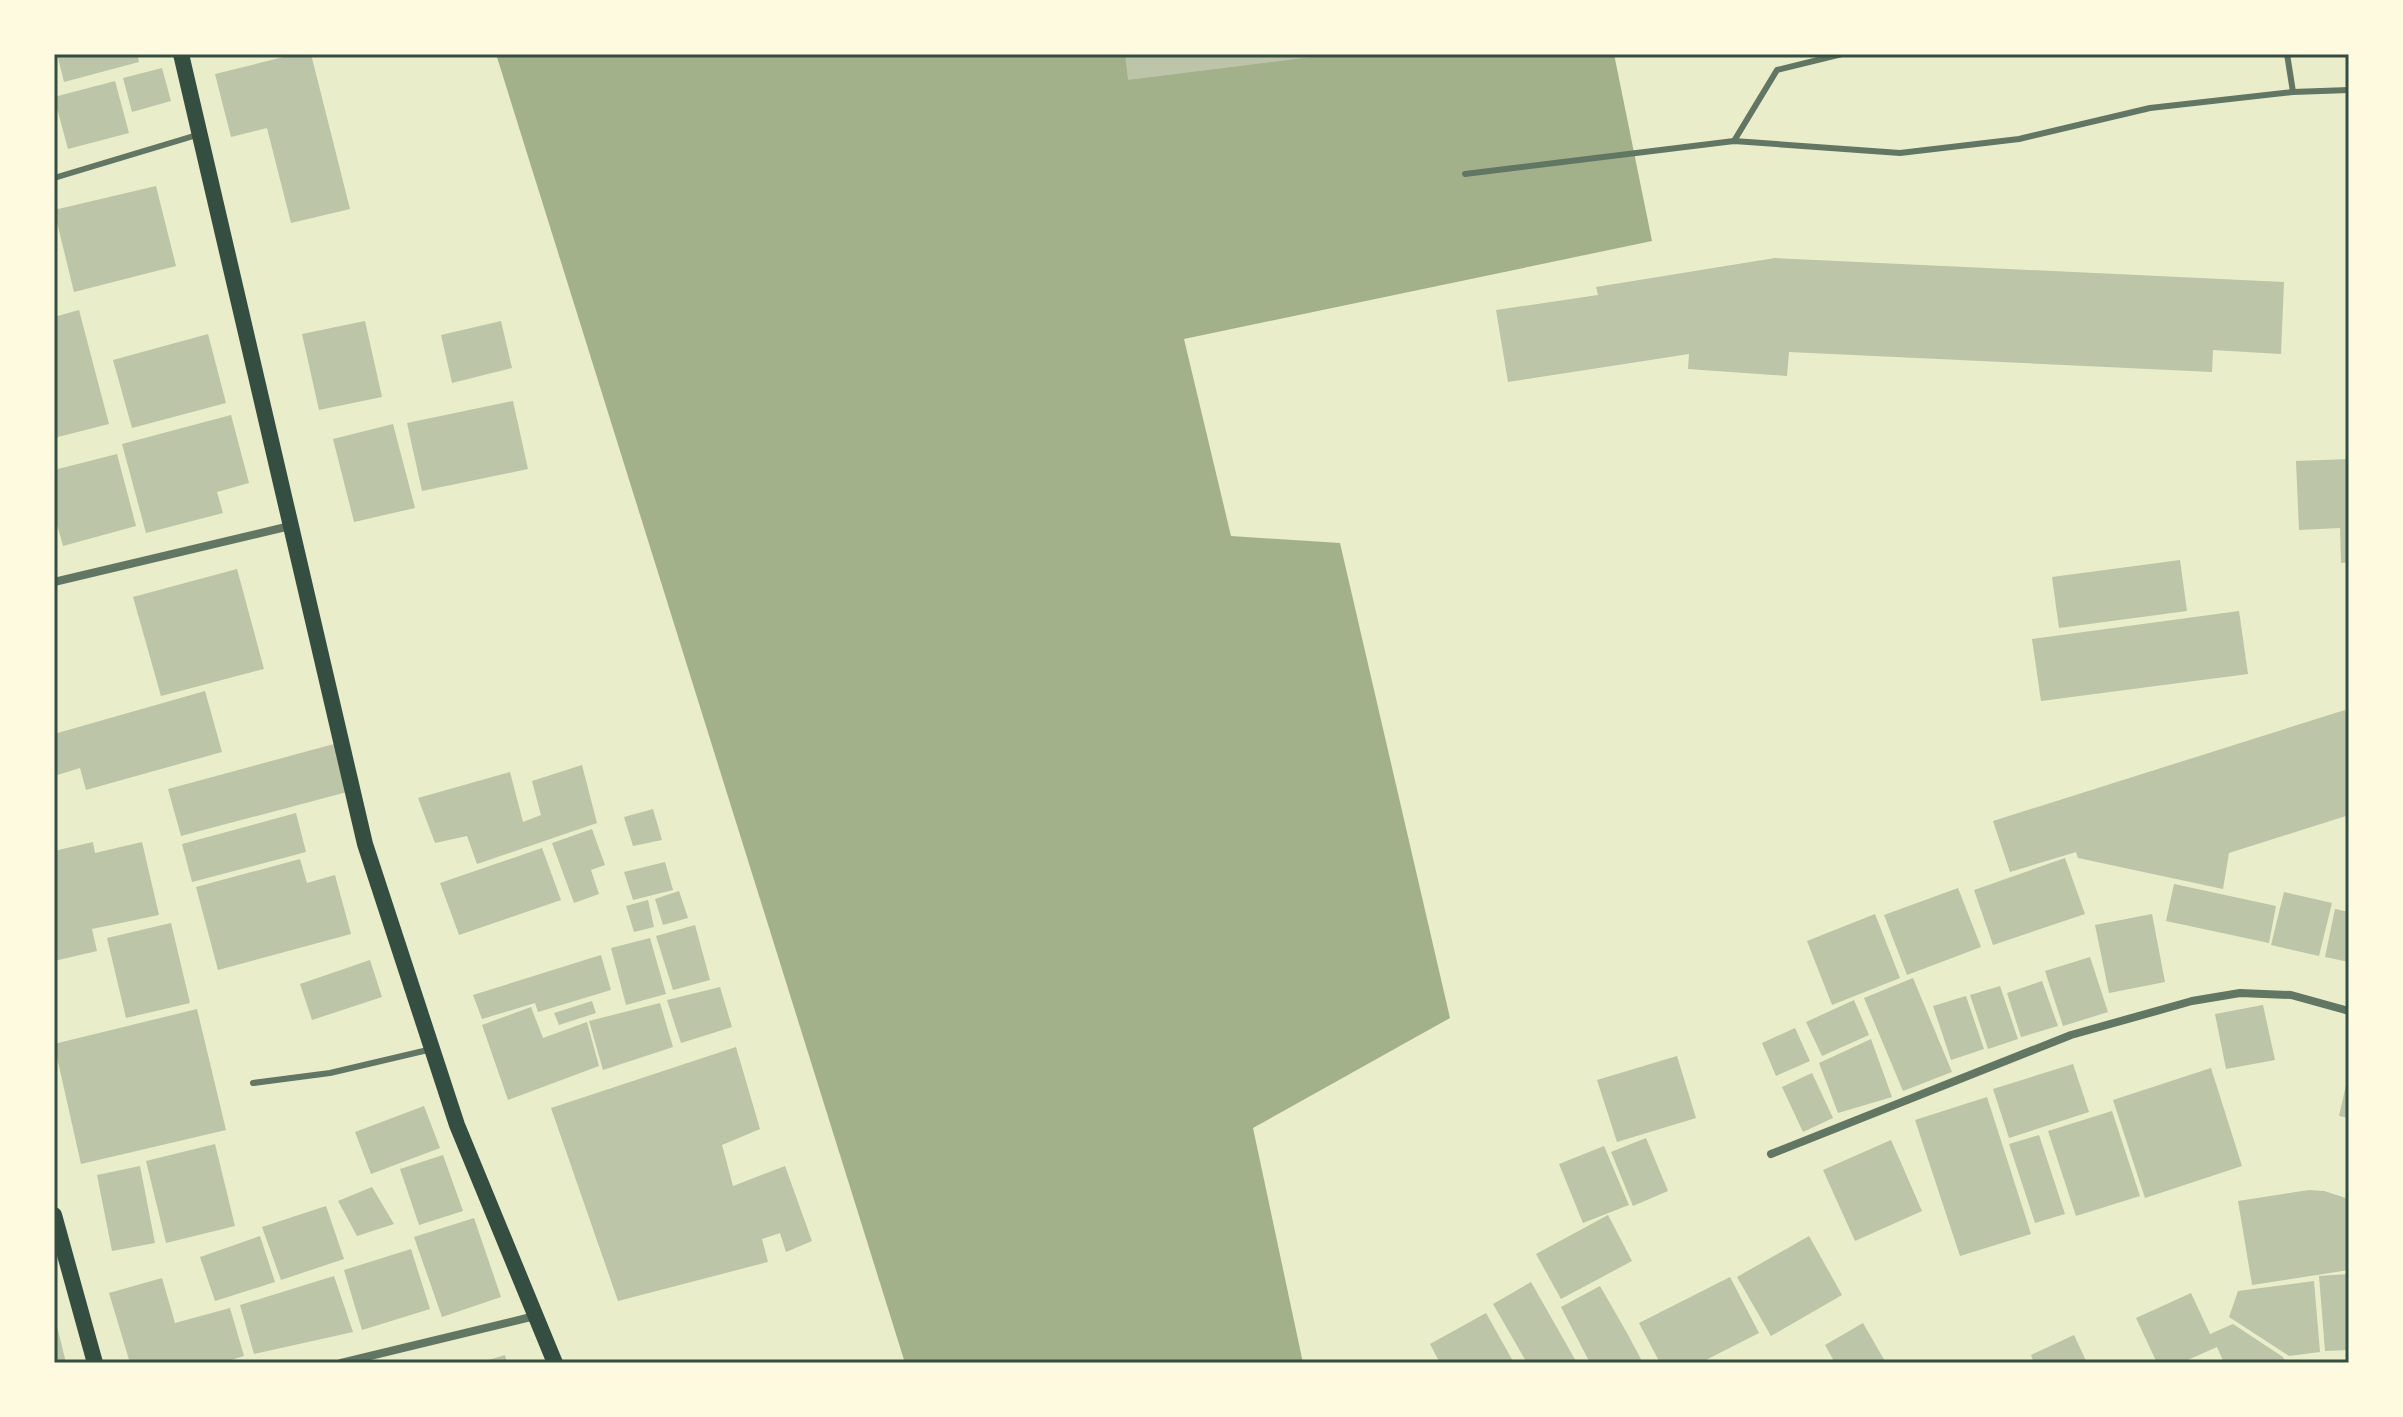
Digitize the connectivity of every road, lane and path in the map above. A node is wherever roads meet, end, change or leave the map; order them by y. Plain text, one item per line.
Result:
1 (181, 54) edge
2 (1842, 54) edge
3 (2287, 54) edge
4 (2349, 90) edge
5 (2293, 92) junction
6 (201, 134) junction
7 (1734, 141) junction
8 (1465, 174) dead end
9 (54, 178) edge
10 (290, 526) junction
11 (54, 582) edge
12 (2349, 1011) edge
13 (432, 1049) junction
14 (253, 1083) dead end
15 (1771, 1154) dead end
16 (54, 1215) edge
17 (535, 1316) junction
18 (95, 1363) edge
19 (341, 1363) edge
20 (555, 1363) edge

1 - 6 main road
2 - 7 lane
3 - 5 lane
4 - 5 lane
5 - 7 lane
6 - 9 lane
6 - 10 main road
7 - 8 lane
10 - 11 street
10 - 13 main road
12 - 15 street
13 - 14 lane
13 - 17 main road
16 - 18 main road
17 - 19 street
17 - 20 main road

